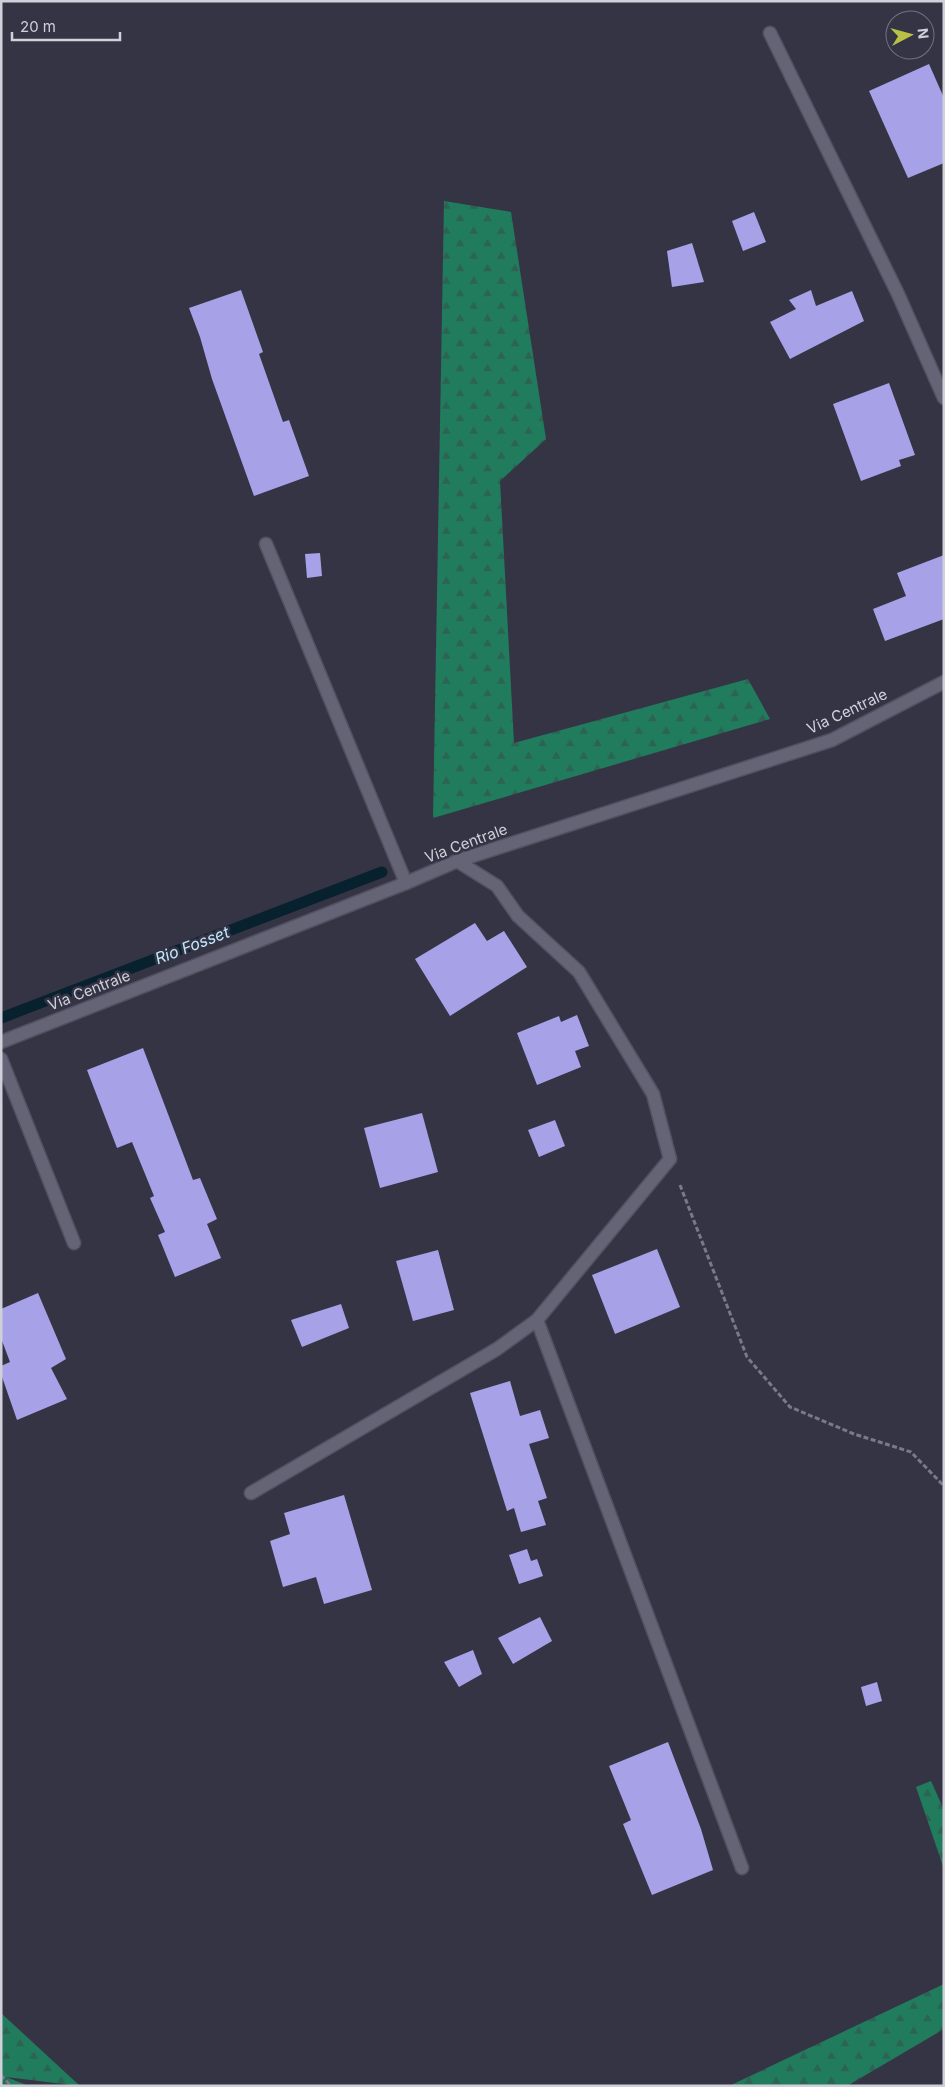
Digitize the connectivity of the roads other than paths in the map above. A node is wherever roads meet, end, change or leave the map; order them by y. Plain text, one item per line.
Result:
1 (770, 33) dead end
2 (944, 398) edge
3 (266, 544) dead end
4 (944, 682) edge
5 (457, 861) junction
6 (406, 883) junction
7 (1, 1042) edge
8 (1, 1059) edge
9 (74, 1243) dead end
10 (537, 1320) junction
11 (251, 1492) dead end
12 (742, 1868) dead end

1 - 2 street
3 - 6 street
4 - 5 street, Via Centrale
5 - 6 street, Via Centrale
5 - 10 street
6 - 7 street, Via Centrale
8 - 9 street
10 - 11 street
10 - 12 street

